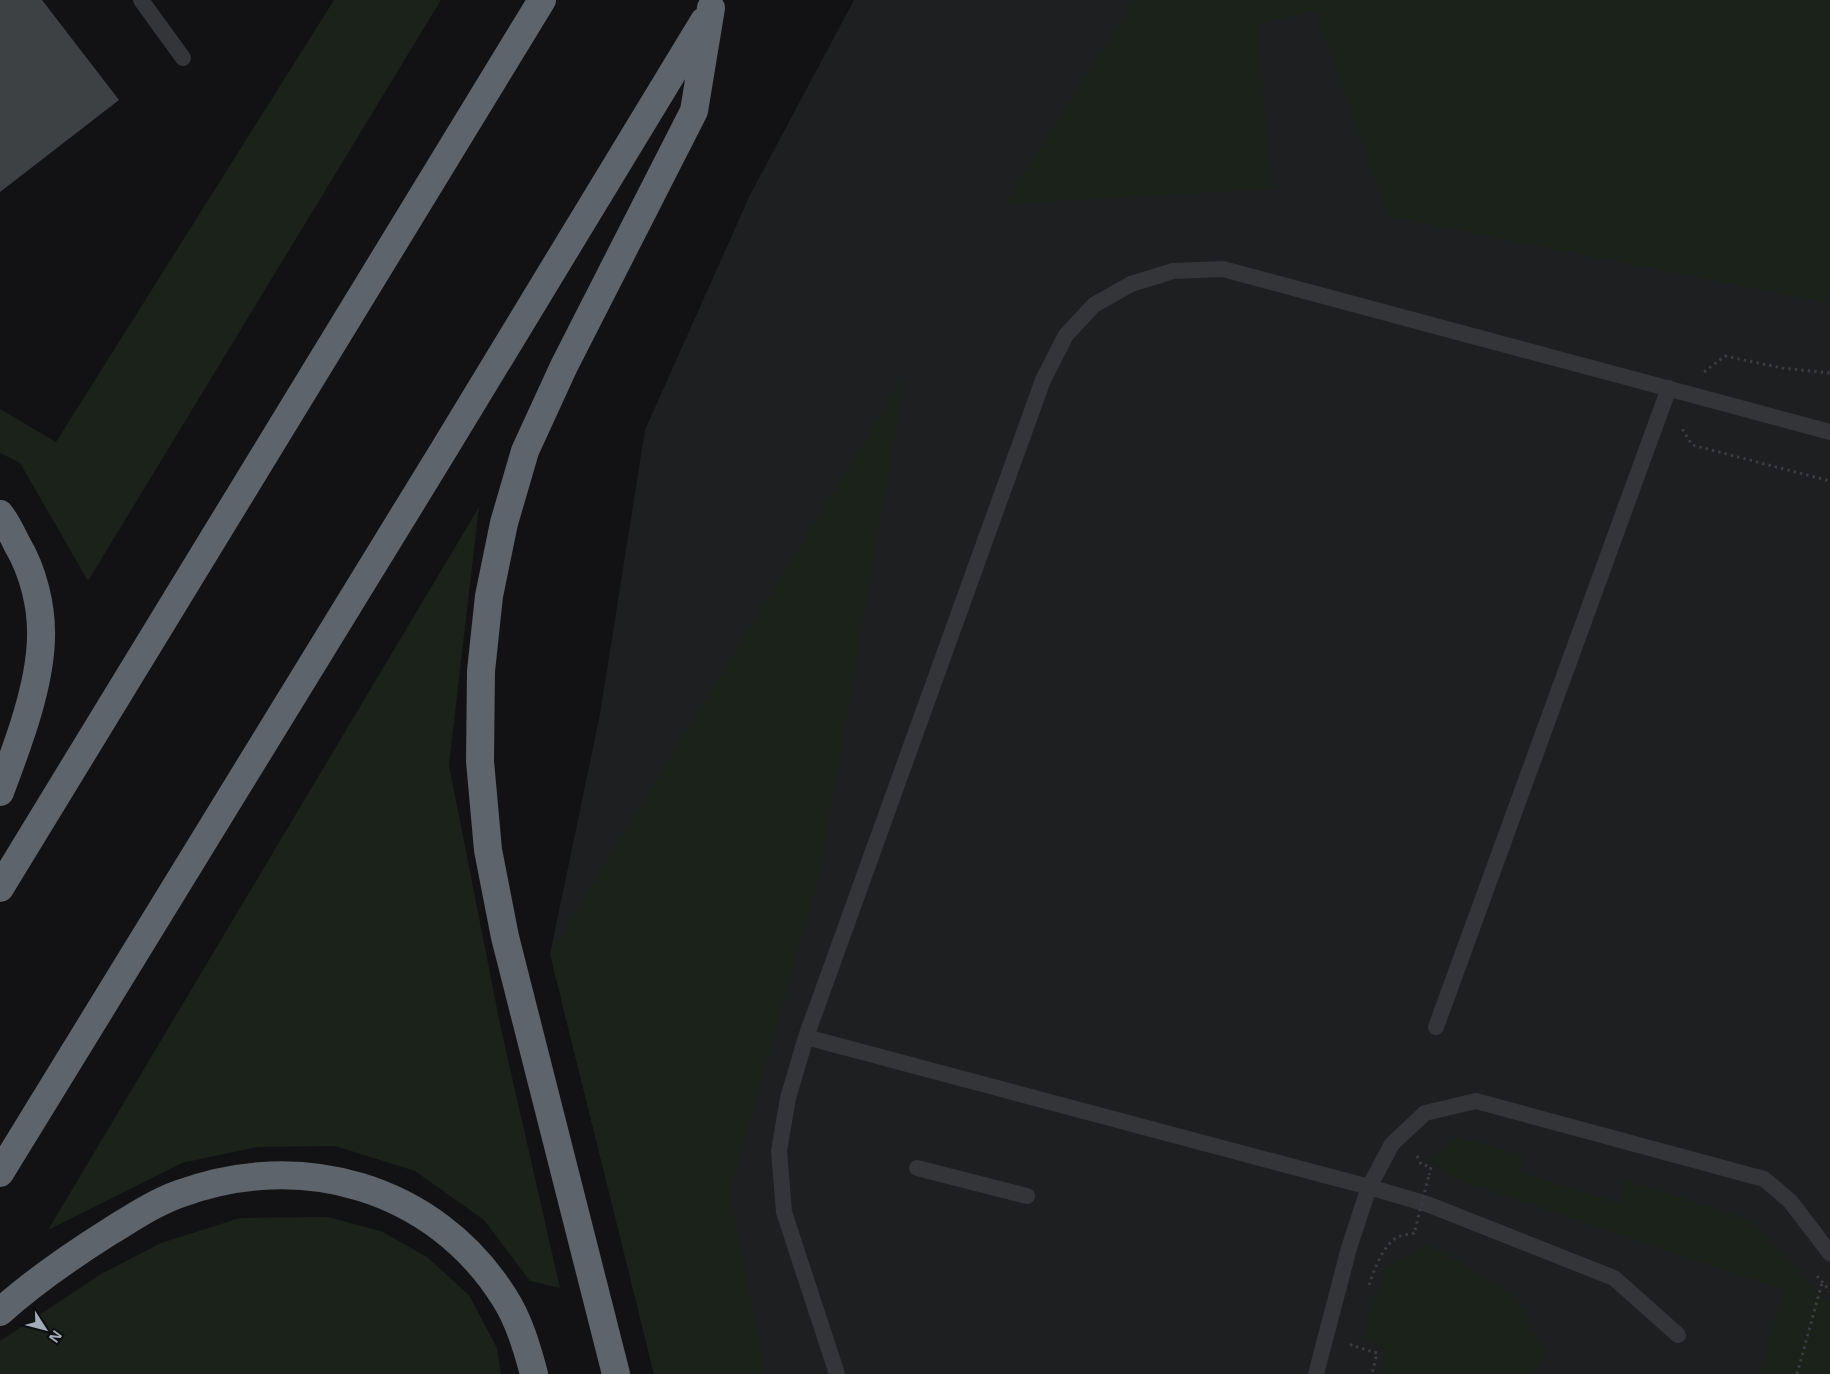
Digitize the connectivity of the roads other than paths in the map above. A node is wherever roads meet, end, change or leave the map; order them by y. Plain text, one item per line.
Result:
1 (141, 0) edge
2 (542, 0) edge
3 (714, 4) edge
4 (183, 58) dead end
5 (1669, 388) junction
6 (1830, 432) edge
7 (0, 514) edge
8 (0, 792) edge
9 (0, 888) edge
10 (1436, 1027) dead end
11 (806, 1037) junction
12 (917, 1168) dead end
13 (0, 1173) edge
14 (1369, 1187) junction
15 (1027, 1196) dead end
16 (1830, 1253) edge
17 (0, 1312) edge
18 (1678, 1335) dead end
19 (534, 1374) edge
20 (616, 1374) edge
21 (837, 1374) edge
22 (1316, 1374) edge

1 - 4 lane
2 - 9 highway
3 - 13 highway
3 - 20 highway
5 - 6 lane
5 - 10 lane
5 - 11 lane
7 - 8 highway
11 - 14 lane
11 - 21 lane
12 - 15 lane
14 - 16 lane
14 - 18 lane
14 - 22 lane
17 - 19 highway

